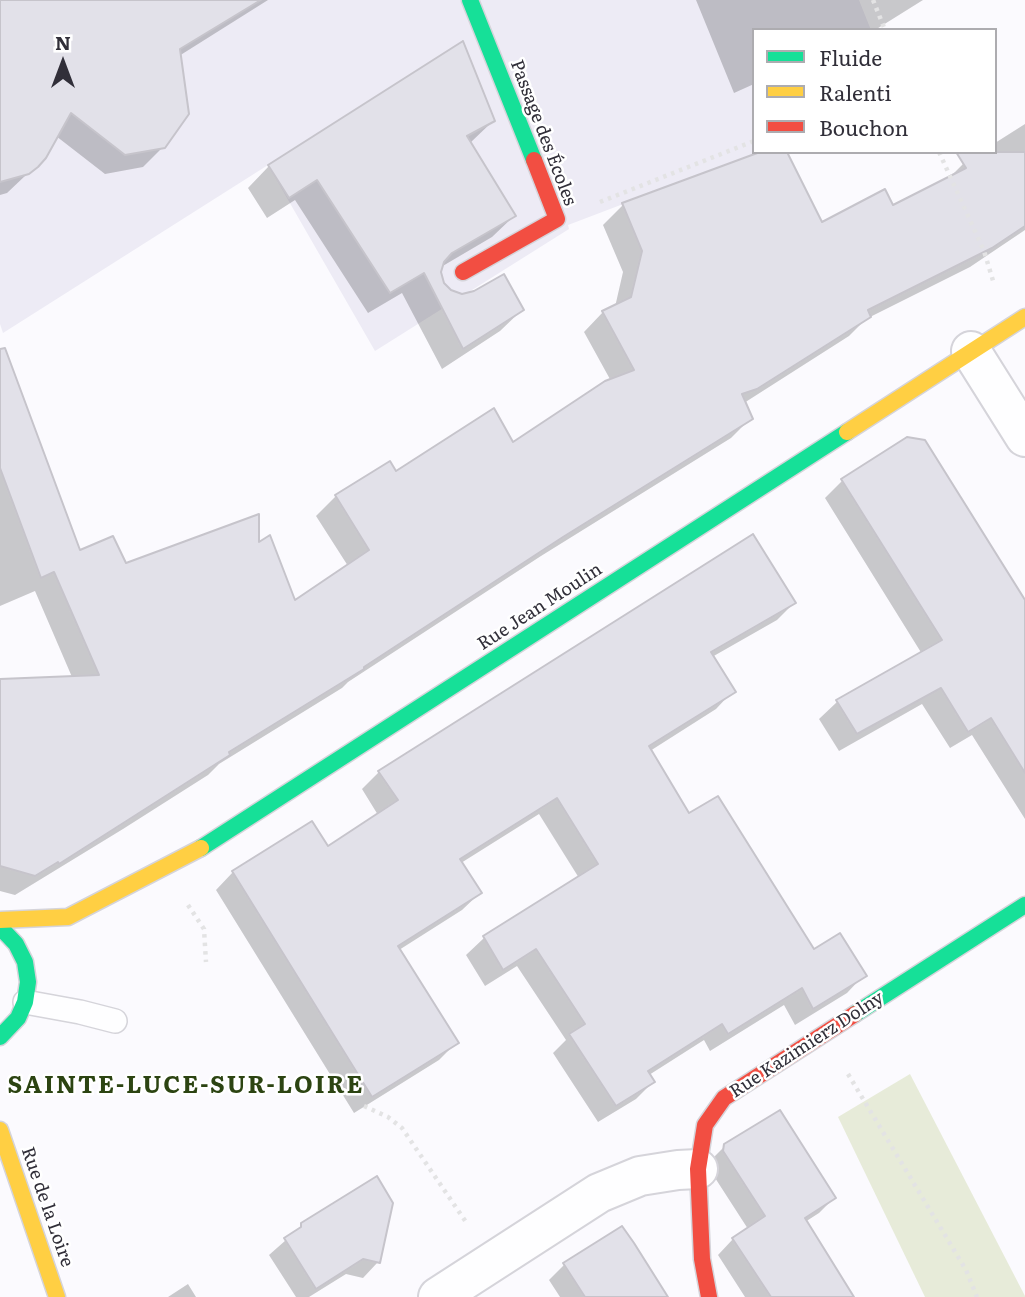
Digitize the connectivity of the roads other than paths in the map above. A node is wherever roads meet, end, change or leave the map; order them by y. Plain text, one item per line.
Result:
1 (470, 0) edge
2 (463, 272) dead end
3 (1025, 317) edge
4 (971, 351) junction
5 (1025, 438) edge
6 (1025, 905) edge
7 (68, 917) junction
8 (0, 920) edge
9 (0, 927) edge
10 (55, 939) dead end
11 (41, 960) dead end
12 (27, 992) junction
13 (115, 1021) dead end
14 (1, 1041) edge
15 (0, 1130) edge
16 (698, 1169) junction
17 (57, 1297) edge
18 (438, 1297) edge
19 (709, 1297) edge

1 - 2 street, Passage des Écoles
3 - 4 street, Rue Jean Moulin
4 - 5 street
4 - 7 street, Rue Jean Moulin
6 - 16 street, Rue Kazimierz Dolny
7 - 8 street, Rue Jean Moulin
7 - 10 street
9 - 12 street
11 - 12 street
12 - 13 lane
12 - 14 street
15 - 17 street, Rue de la Loire
16 - 18 street
16 - 19 street, Rue Kazimierz Dolny

